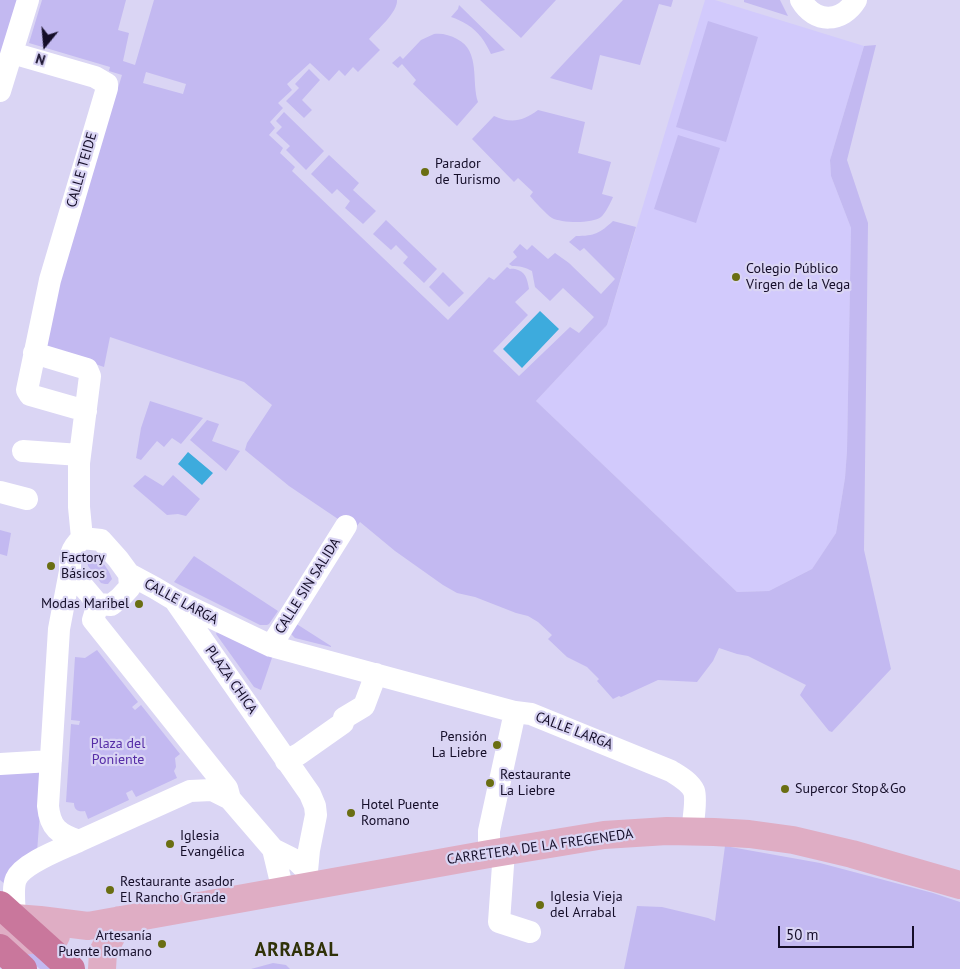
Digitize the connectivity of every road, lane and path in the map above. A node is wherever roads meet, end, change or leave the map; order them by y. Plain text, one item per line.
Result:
1 (28, 0) edge
2 (801, 0) edge
3 (856, 0) edge
4 (12, 53) junction
5 (0, 91) edge
6 (34, 353) junction
7 (86, 411) junction
8 (23, 452) dead end
9 (80, 455) junction
10 (0, 492) edge
11 (27, 499) dead end
12 (346, 526) dead end
13 (82, 538) junction
14 (70, 571) junction
15 (129, 574) junction
16 (175, 600) junction
17 (95, 612) junction
18 (59, 629) junction
19 (271, 646) junction
20 (376, 674) junction
21 (515, 712) junction
22 (203, 758) junction
23 (286, 760) junction
24 (51, 761) junction
25 (0, 764) edge
26 (190, 790) junction
27 (230, 799) junction
28 (692, 831) junction
29 (79, 841) junction
30 (273, 849) junction
31 (496, 852) junction
32 (309, 879) junction
33 (960, 885) edge
34 (283, 891) junction
35 (18, 919) edge
36 (120, 920) junction
37 (530, 932) dead end
38 (0, 948) edge
39 (23, 969) edge
40 (71, 969) edge
41 (102, 969) edge

1 - 4 street
2 - 3 street
4 - 5 street
4 - 6 street, CALLE TEIDE
6 - 7 street
6 - 7 street, CALLE TEIDE
7 - 9 street
8 - 9 street
9 - 13 street
10 - 11 street
12 - 19 street, CALLE SIN SALIDA
13 - 14 street
13 - 15 street
14 - 17 street
14 - 18 street
15 - 16 street, CALLE LARGA
15 - 17 street
16 - 19 street, CALLE LARGA
16 - 23 street, PLAZA CHICA
17 - 18 street
17 - 22 street
18 - 24 street
19 - 20 street, CALLE LARGA
20 - 21 street, CALLE LARGA
20 - 23 street
21 - 28 street, CALLE LARGA
21 - 31 street
22 - 26 street
22 - 27 street
23 - 32 street, PLAZA CHICA
24 - 25 street
24 - 29 street
26 - 27 street
26 - 29 street
27 - 30 street
28 - 31 main road, CARRETERA DE LA FREGENEDA
28 - 33 main road, CARRETERA DE LA FREGENEDA
29 - 35 street
30 - 32 street
30 - 34 street
31 - 32 main road, CARRETERA DE LA FREGENEDA
31 - 37 street
32 - 34 main road, CARRETERA DE LA FREGENEDA
34 - 36 main road, CARRETERA DE LA FREGENEDA
35 - 36 main road, CARRETERA DE LA FREGENEDA
35 - 40 highway
36 - 41 main road
38 - 39 highway

